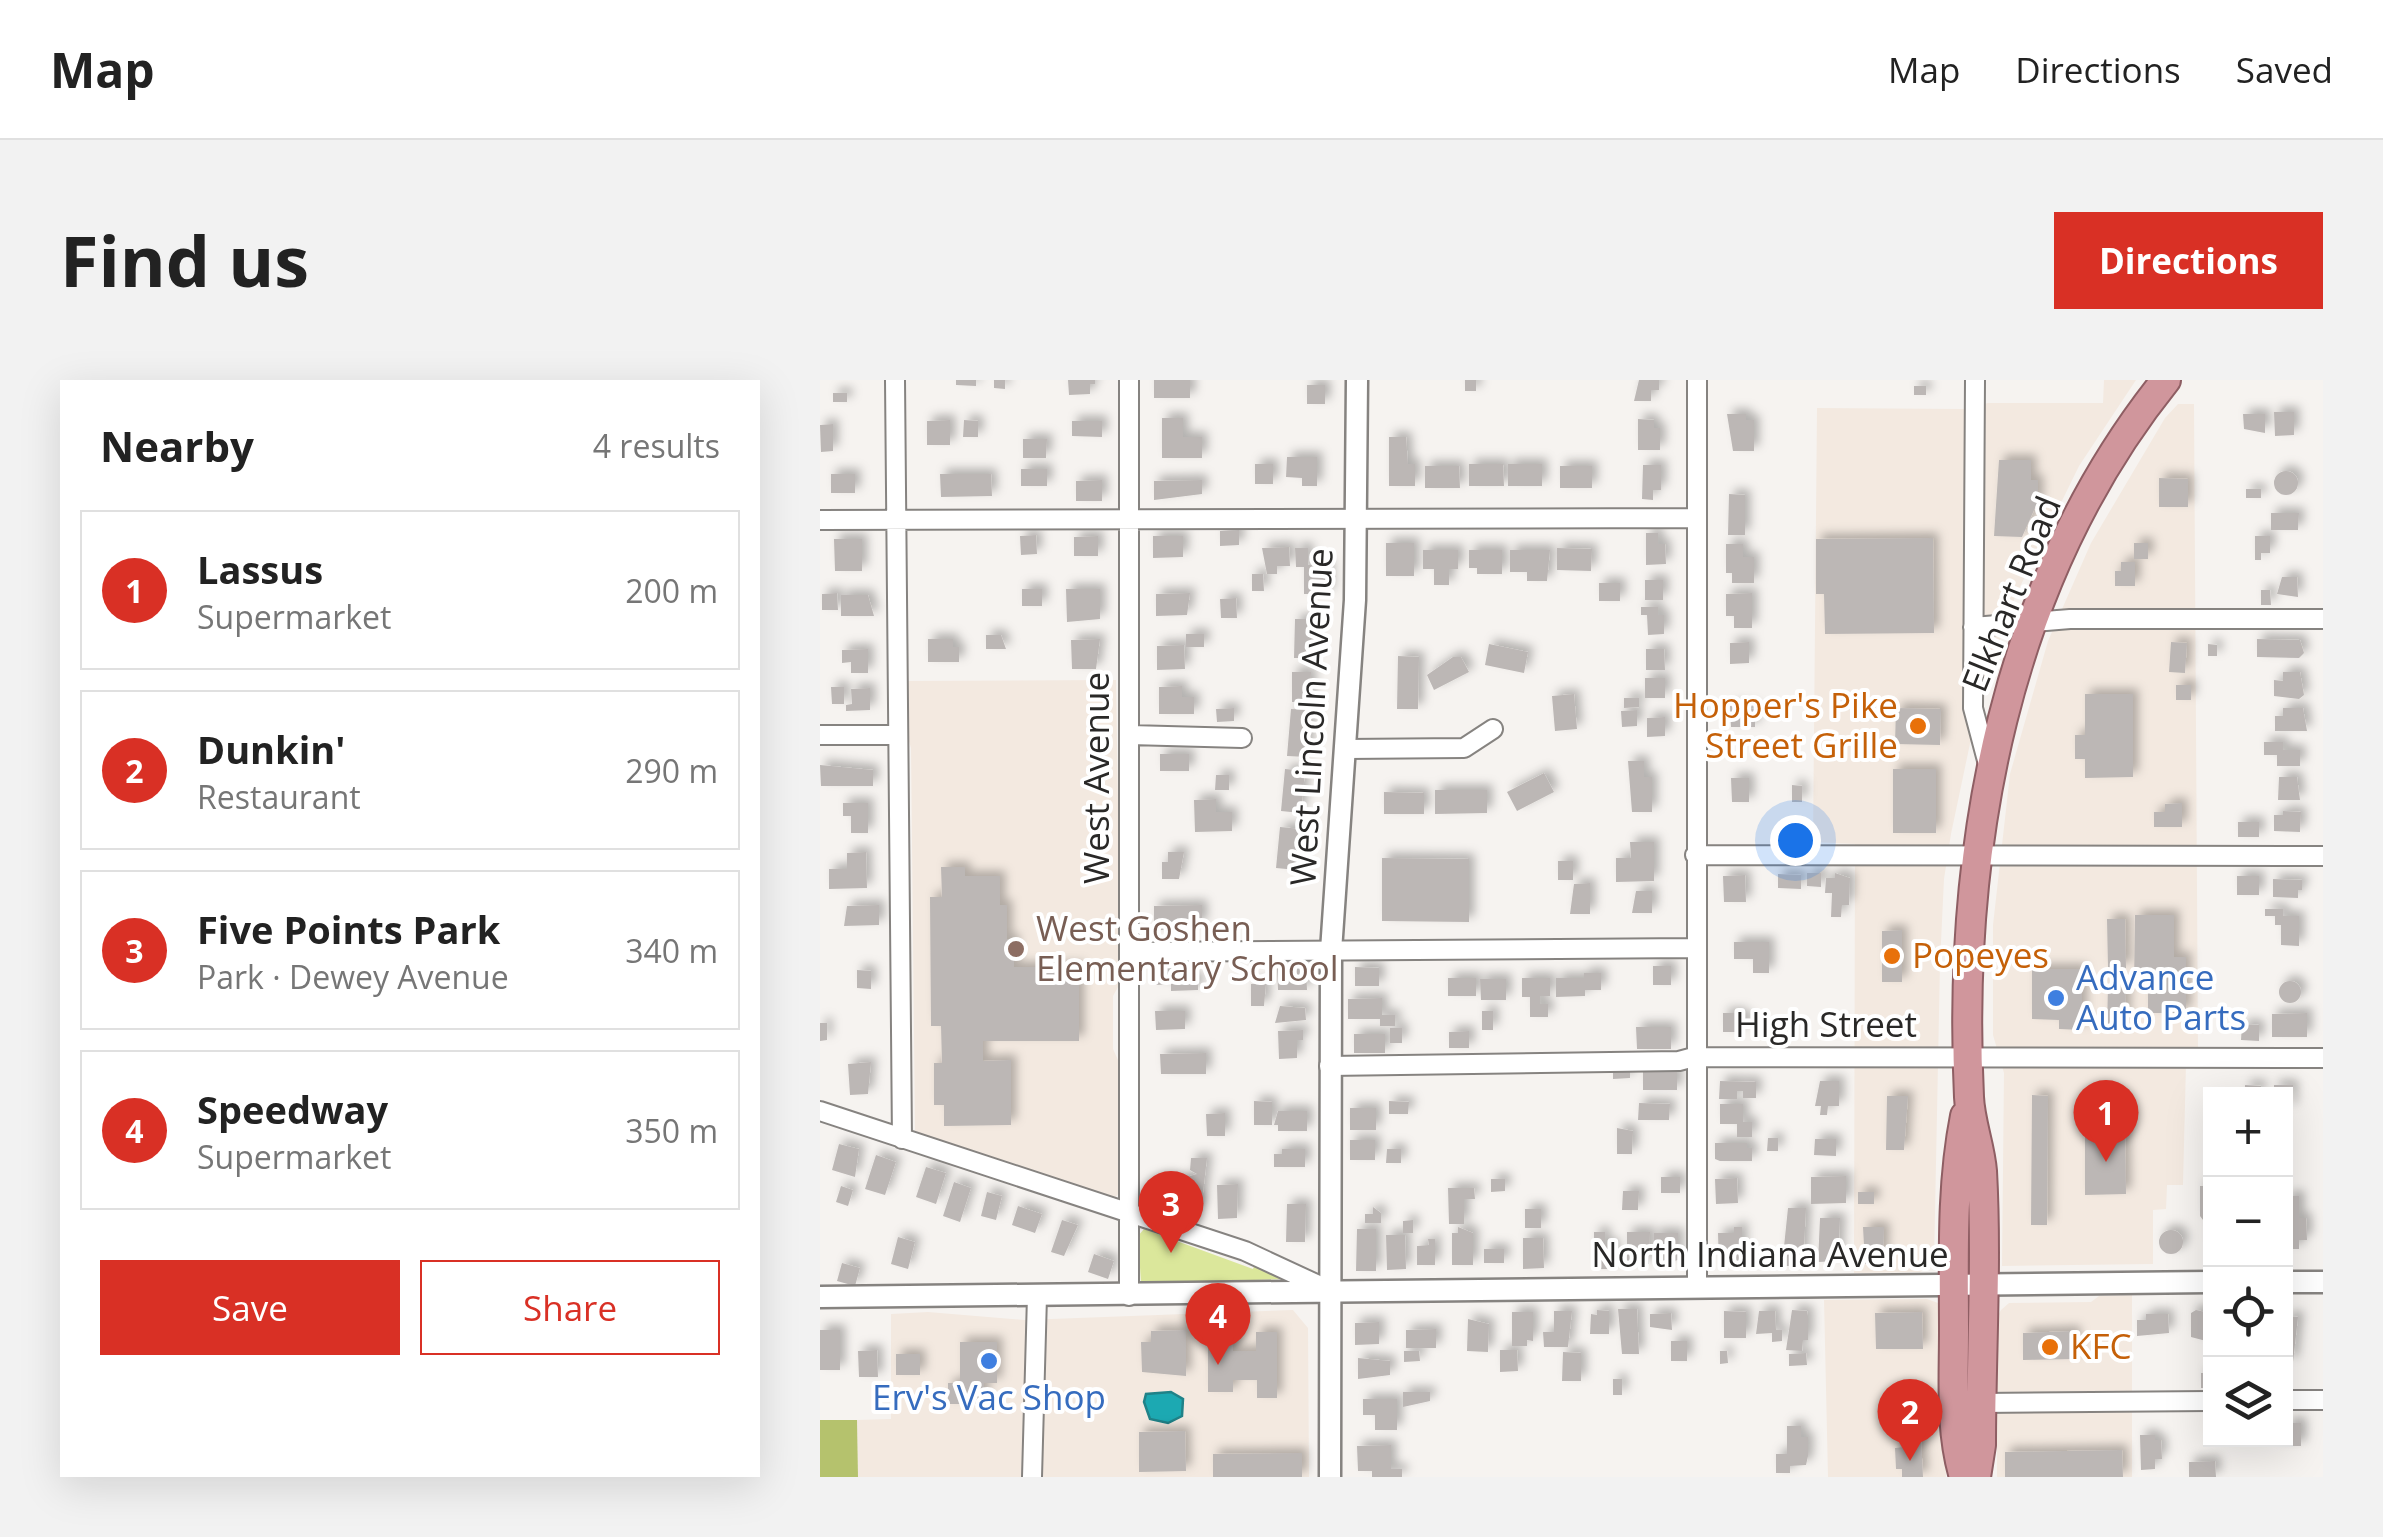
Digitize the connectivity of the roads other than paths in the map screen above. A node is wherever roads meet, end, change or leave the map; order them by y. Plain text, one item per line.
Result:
1 (895, 380) edge
2 (1129, 380) edge
3 (1357, 380) edge
4 (1698, 380) edge
5 (1975, 380) edge
6 (2166, 380) edge
7 (1356, 518) junction
8 (1697, 518) junction
9 (820, 520) edge
10 (896, 520) junction
11 (1130, 520) junction
12 (2323, 618) edge
13 (2034, 623) junction
14 (1973, 627) junction
15 (1493, 729) dead end
16 (898, 734) junction
17 (820, 735) edge
18 (1130, 735) junction
19 (1242, 738) dead end
20 (1346, 749) junction
21 (1989, 768) junction
22 (1695, 855) junction
23 (1975, 855) junction
24 (2323, 856) edge
25 (1694, 948) junction
26 (1331, 951) junction
27 (1128, 952) junction
28 (1694, 1057) junction
29 (1969, 1058) junction
30 (2323, 1058) edge
31 (1329, 1066) junction
32 (820, 1111) edge
33 (902, 1139) junction
34 (1128, 1214) junction
35 (2203, 1282) edge
36 (2293, 1282) edge
37 (2323, 1282) edge
38 (1967, 1286) junction
39 (1697, 1288) junction
40 (1329, 1290) junction
41 (1036, 1296) junction
42 (1129, 1296) junction
43 (820, 1297) edge
44 (2293, 1400) edge
45 (2323, 1400) edge
46 (2203, 1401) edge
47 (1982, 1403) junction
48 (1032, 1477) edge
49 (1330, 1477) edge
50 (1964, 1477) edge
51 (1976, 1477) edge

1 - 10 street
2 - 11 street, West Avenue
3 - 7 street, West Lincoln Avenue
4 - 8 street
5 - 14 street
6 - 13 highway, Elkhart Road
7 - 8 street
7 - 11 street
7 - 20 street, West Lincoln Avenue
8 - 22 street
9 - 10 street
10 - 11 street
10 - 16 street
11 - 18 street, West Avenue
12 - 13 street
13 - 14 street
13 - 21 highway, Elkhart Road
14 - 21 street
15 - 20 street
16 - 17 street
16 - 33 street
18 - 19 street
18 - 27 street, West Avenue
20 - 26 street, West Lincoln Avenue
21 - 23 highway, Elkhart Road
22 - 23 street
22 - 25 street
23 - 24 street
23 - 29 highway, Elkhart Road
25 - 26 street
25 - 28 street
26 - 27 street
26 - 31 street, West Lincoln Avenue
27 - 34 street, West Avenue
28 - 29 street, High Street
28 - 31 street, High Street
28 - 39 street
29 - 30 street, High Street
29 - 38 highway, Elkhart Road
31 - 40 street, West Lincoln Avenue
32 - 33 street
33 - 34 street
34 - 40 street
34 - 42 street, West Avenue
35 - 38 street, North Indiana Avenue
36 - 37 street
38 - 39 street, North Indiana Avenue
38 - 47 highway
38 - 50 highway
39 - 40 street, North Indiana Avenue
40 - 42 street, North Indiana Avenue
40 - 49 street, West Lincoln Avenue
41 - 42 street, North Indiana Avenue
41 - 43 street, North Indiana Avenue
41 - 48 street
44 - 45 street
46 - 47 street
47 - 51 highway

